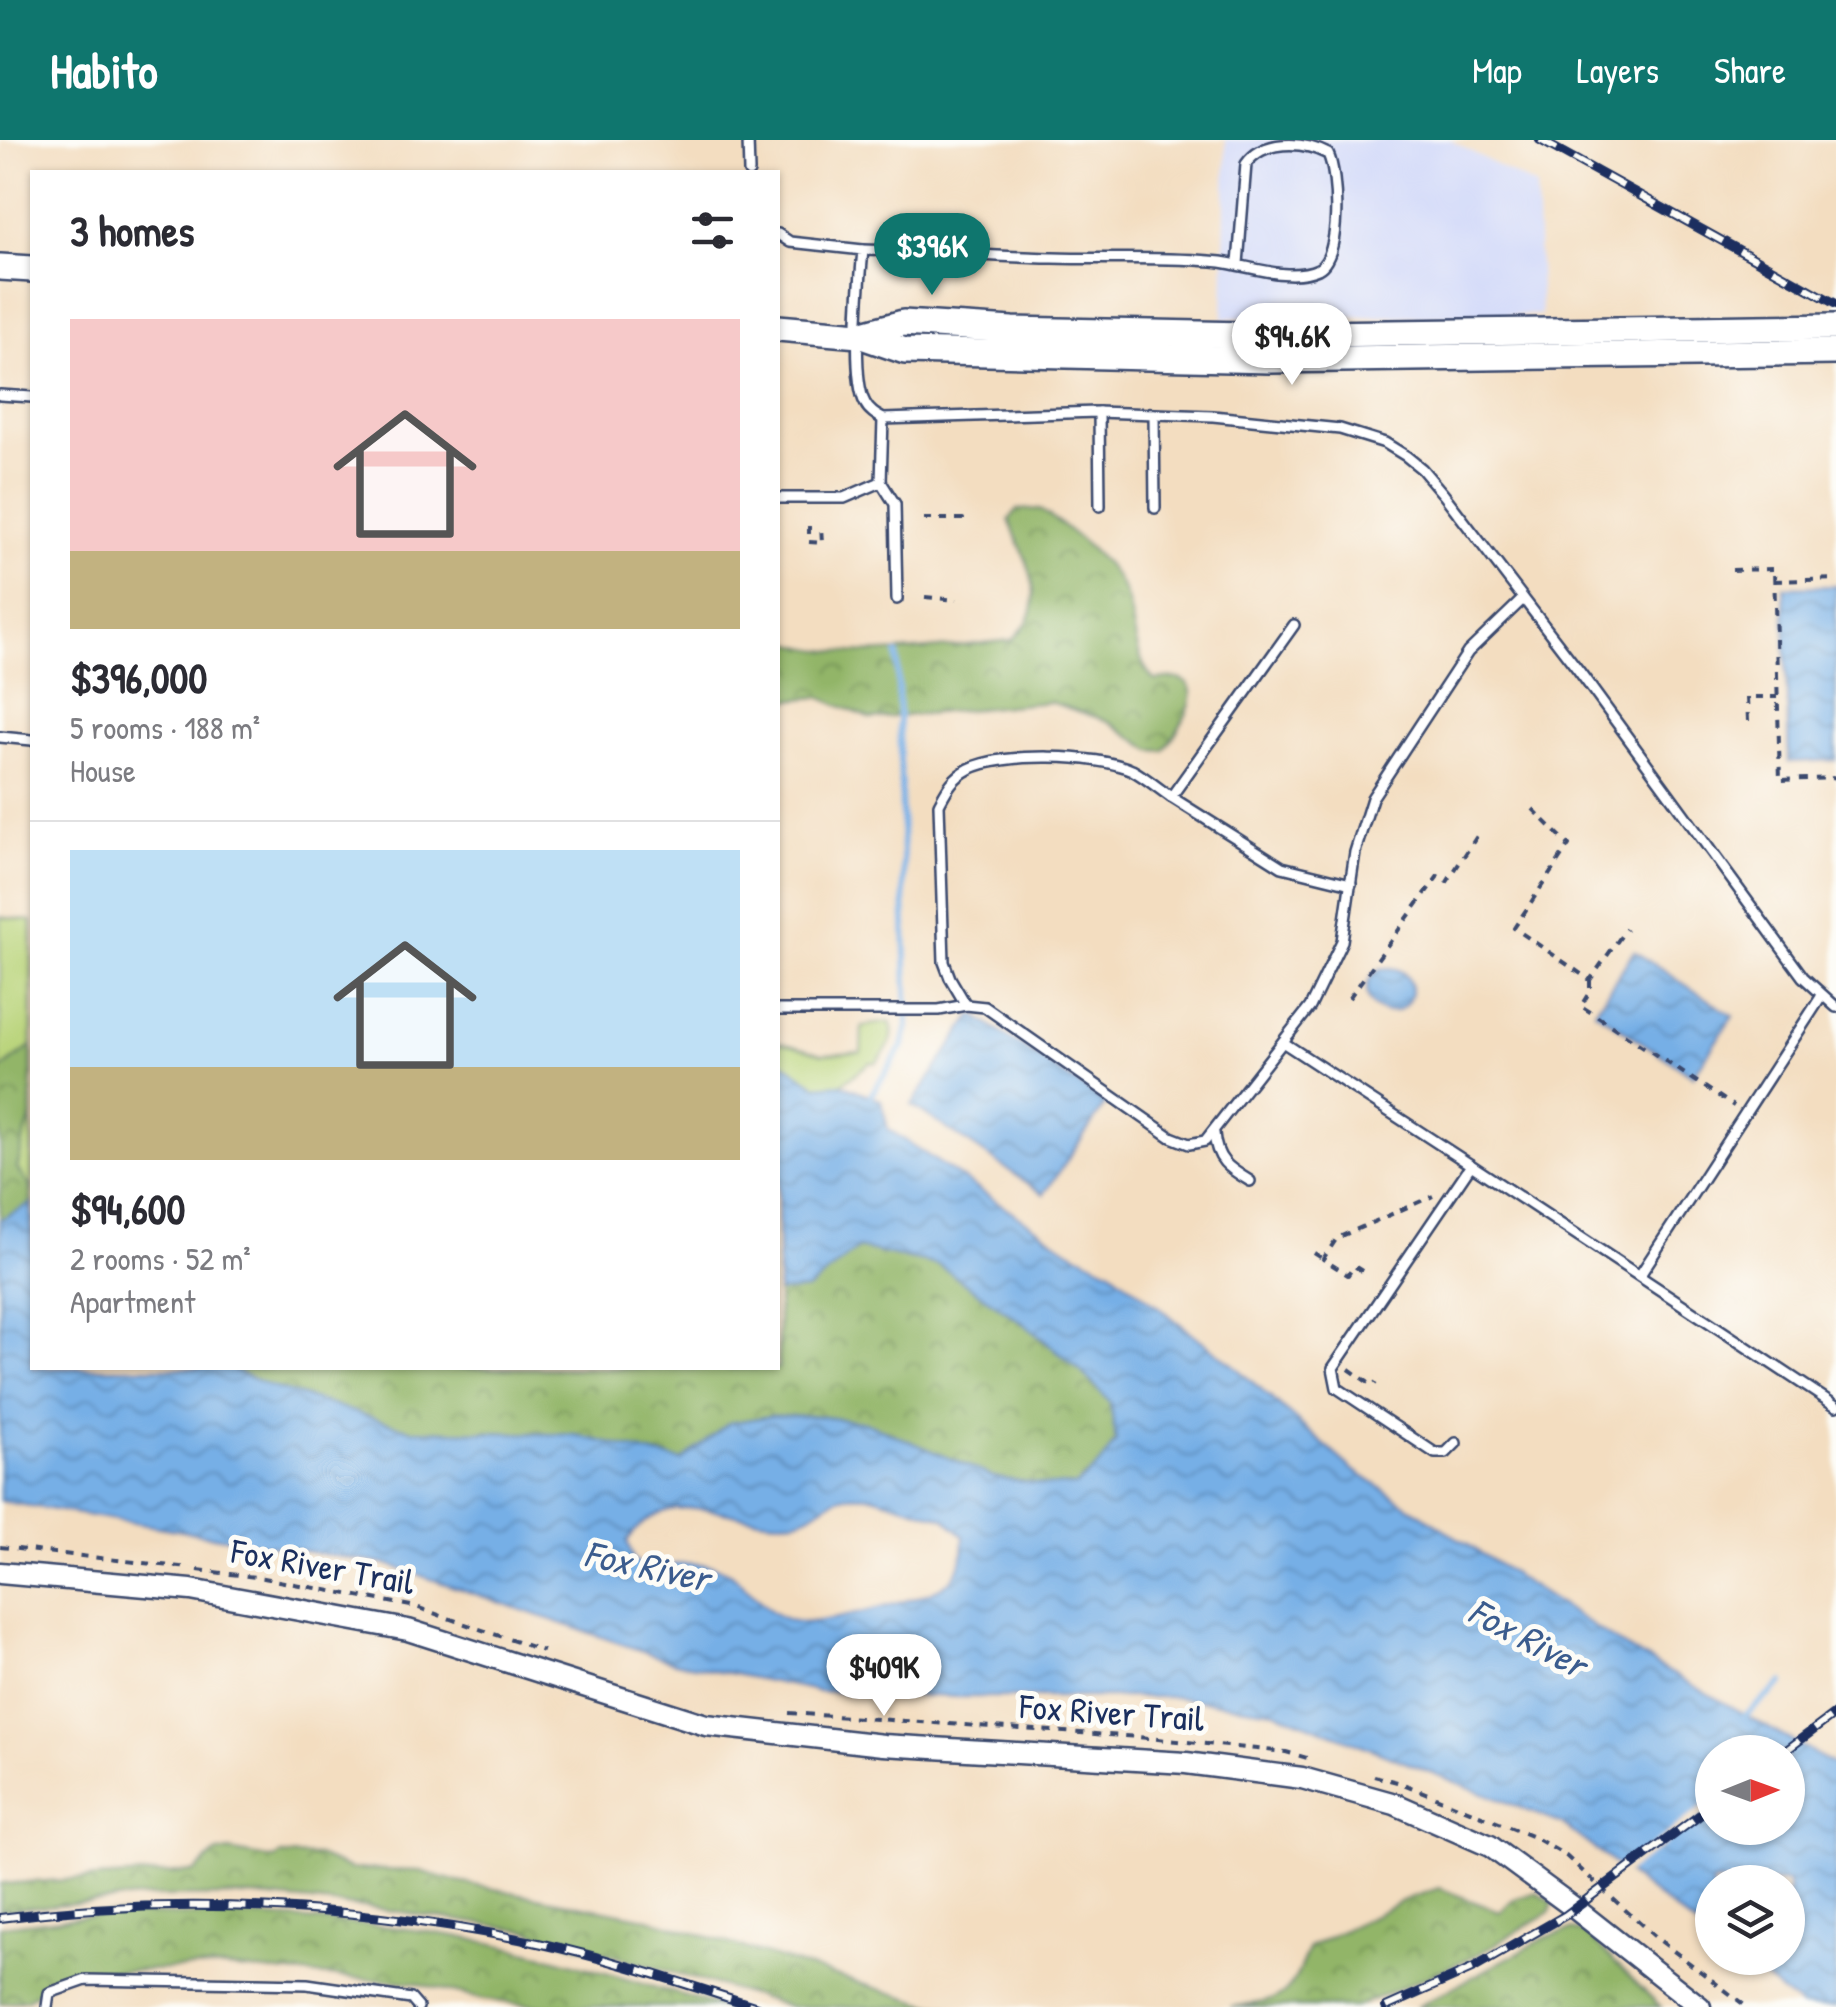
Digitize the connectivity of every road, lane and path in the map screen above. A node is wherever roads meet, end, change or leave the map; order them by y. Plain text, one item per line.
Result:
1 (748, 140) edge
2 (750, 170) edge
3 (780, 235) edge
4 (863, 250) junction
5 (1238, 264) junction
6 (0, 267) edge
7 (30, 269) edge
8 (1836, 326) edge
9 (780, 328) edge
10 (860, 335) junction
11 (1836, 352) edge
12 (0, 395) edge
13 (30, 398) edge
14 (1099, 412) junction
15 (1154, 414) junction
16 (883, 419) junction
17 (881, 482) junction
18 (780, 498) edge
19 (1100, 506) dead end
20 (1155, 508) dead end
21 (924, 519) dead end
22 (821, 525) dead end
23 (809, 526) dead end
24 (963, 526) dead end
25 (1732, 570) dead end
26 (1836, 579) edge
27 (1774, 581) junction
28 (925, 597) dead end
29 (897, 599) dead end
30 (1523, 599) junction
31 (957, 600) dead end
32 (1294, 625) dead end
33 (1777, 697) junction
34 (1748, 720) dead end
35 (0, 737) edge
36 (30, 740) edge
37 (1836, 778) edge
38 (1171, 797) junction
39 (1533, 809) dead end
40 (1481, 830) dead end
41 (1351, 884) junction
42 (1626, 928) dead end
43 (1590, 980) junction
44 (1821, 997) junction
45 (1349, 998) dead end
46 (966, 1005) junction
47 (1836, 1007) edge
48 (780, 1010) edge
49 (1284, 1042) junction
50 (1734, 1106) dead end
51 (1214, 1133) junction
52 (1471, 1165) junction
53 (1250, 1182) dead end
54 (1456, 1186) junction
55 (1314, 1253) dead end
56 (1323, 1259) junction
57 (1362, 1271) dead end
58 (1640, 1275) junction
59 (1341, 1364) dead end
60 (1376, 1383) dead end
61 (1836, 1406) edge
62 (1456, 1443) dead end
63 (0, 1547) edge
64 (0, 1572) edge
65 (552, 1654) dead end
66 (783, 1712) dead end
67 (1324, 1762) dead end
68 (1362, 1773) dead end
69 (47, 2007) edge
70 (418, 2007) edge
71 (1700, 2007) edge
72 (1747, 2007) edge

1 - 2 lane
3 - 4 lane
4 - 5 lane
4 - 10 lane
5 - 5 lane
6 - 7 main road
8 - 10 main road
9 - 10 main road
10 - 11 main road
10 - 16 lane
12 - 13 lane
14 - 15 lane
14 - 16 lane
14 - 19 lane
15 - 20 lane
15 - 30 lane
16 - 17 lane
17 - 18 lane
17 - 29 lane
21 - 24 path
22 - 23 path
25 - 27 path
26 - 27 path
27 - 33 path
28 - 31 path
30 - 41 lane
30 - 44 lane
32 - 38 lane
33 - 34 path
33 - 37 path
35 - 36 lane
38 - 41 lane
38 - 46 lane
39 - 43 path
40 - 45 path
41 - 49 lane
42 - 43 path
43 - 50 path
44 - 47 lane
44 - 58 lane
46 - 48 lane
46 - 51 lane
49 - 51 lane
49 - 52 lane
51 - 53 lane
52 - 54 lane
52 - 58 lane
54 - 56 path
54 - 62 lane
55 - 56 path
56 - 57 path
58 - 61 lane
59 - 60 path
63 - 65 path, Fox River Trail
64 - 71 street
66 - 67 path, Fox River Trail
68 - 72 path
69 - 70 lane

